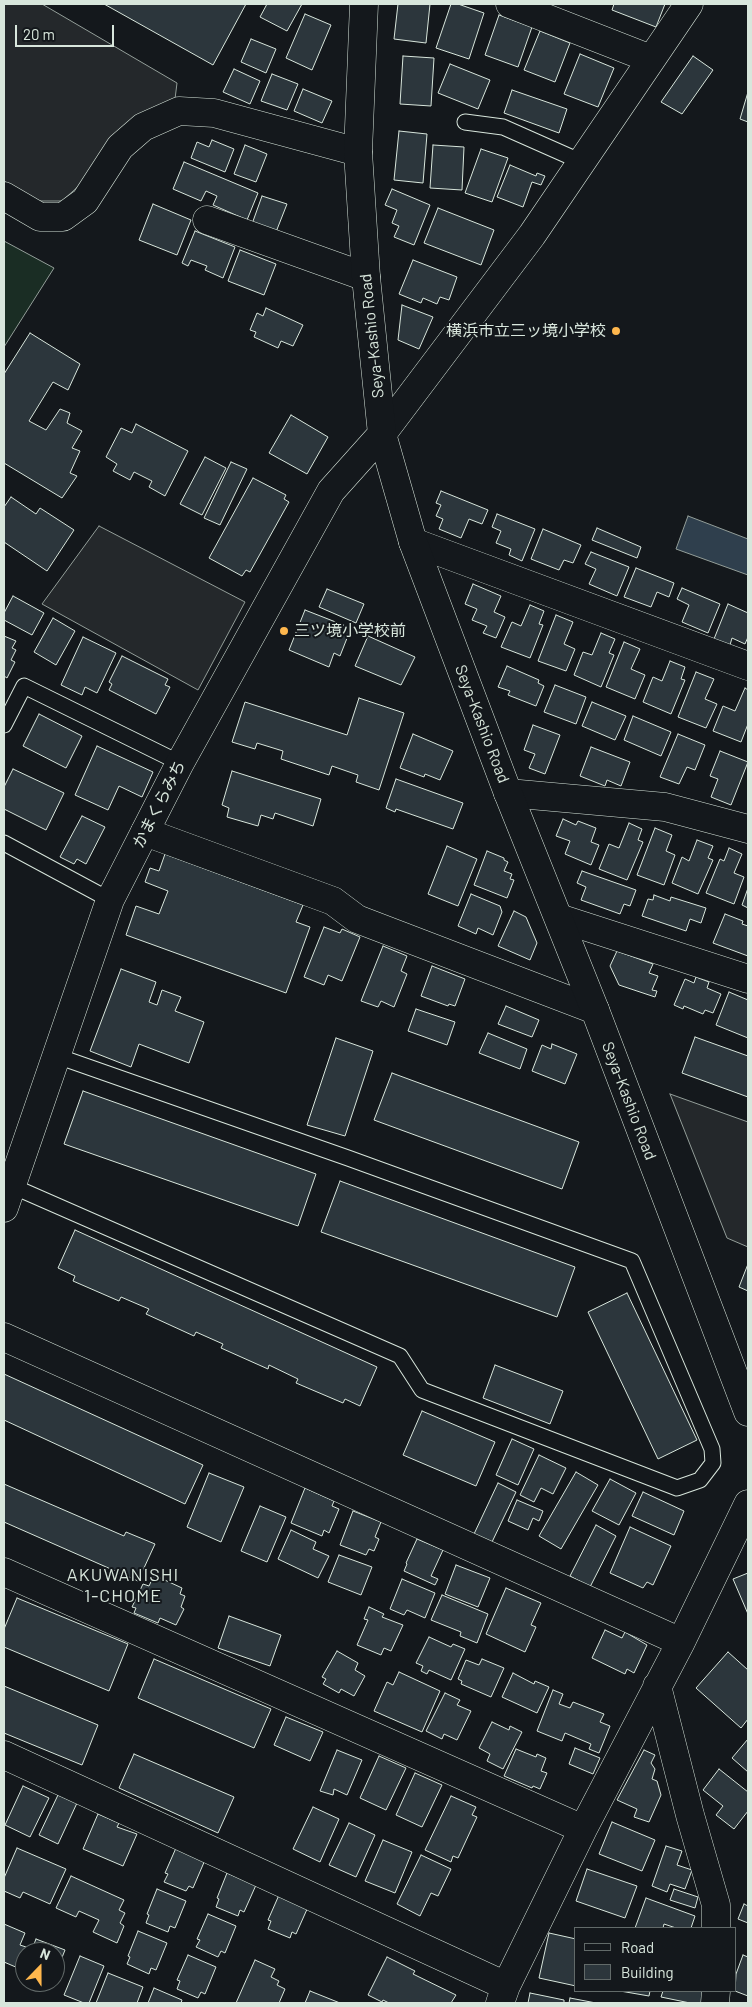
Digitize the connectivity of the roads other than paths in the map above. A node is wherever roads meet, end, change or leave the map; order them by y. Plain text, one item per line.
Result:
1 (364, 4) edge
2 (510, 4) edge
3 (689, 4) edge
4 (651, 59) junction
5 (465, 122) dead end
6 (358, 152) junction
7 (582, 162) junction
8 (4, 196) edge
9 (207, 220) dead end
10 (366, 277) junction
11 (382, 434) junction
12 (414, 542) junction
13 (748, 666) edge
14 (4, 725) edge
15 (180, 763) junction
16 (508, 793) junction
17 (748, 829) edge
18 (145, 832) junction
19 (4, 843) edge
20 (110, 900) junction
21 (559, 918) junction
22 (748, 979) edge
23 (595, 1010) junction
24 (57, 1056) junction
25 (8, 1197) edge
26 (4, 1337) edge
27 (748, 1412) edge
28 (748, 1504) edge
29 (4, 1572) edge
30 (681, 1642) junction
31 (657, 1686) junction
32 (4, 1755) edge
33 (583, 1829) junction
34 (716, 1927) edge
35 (503, 1995) edge

1 - 6 street, Seya-Kashio Road
2 - 4 street
3 - 4 street, かまくらみち
4 - 7 street, かまくらみち
5 - 7 lane
6 - 8 street
6 - 10 street, Seya-Kashio Road
7 - 11 street, かまくらみち
9 - 10 street
10 - 11 street, Seya-Kashio Road
11 - 12 street, Seya-Kashio Road
11 - 15 street, かまくらみち
12 - 13 street
12 - 16 street, Seya-Kashio Road
14 - 15 lane
15 - 18 street, かまくらみち
16 - 17 street
16 - 21 street, Seya-Kashio Road
18 - 20 street, かまくらみち
18 - 23 street
19 - 20 lane
20 - 24 street, かまくらみち
21 - 22 street
21 - 23 street, Seya-Kashio Road
23 - 27 street, Seya-Kashio Road
24 - 25 street, かまくらみち
24 - 25 lane
26 - 30 street
28 - 30 street
29 - 33 street
30 - 31 street
31 - 33 street
31 - 34 street
32 - 35 street
33 - 35 street

